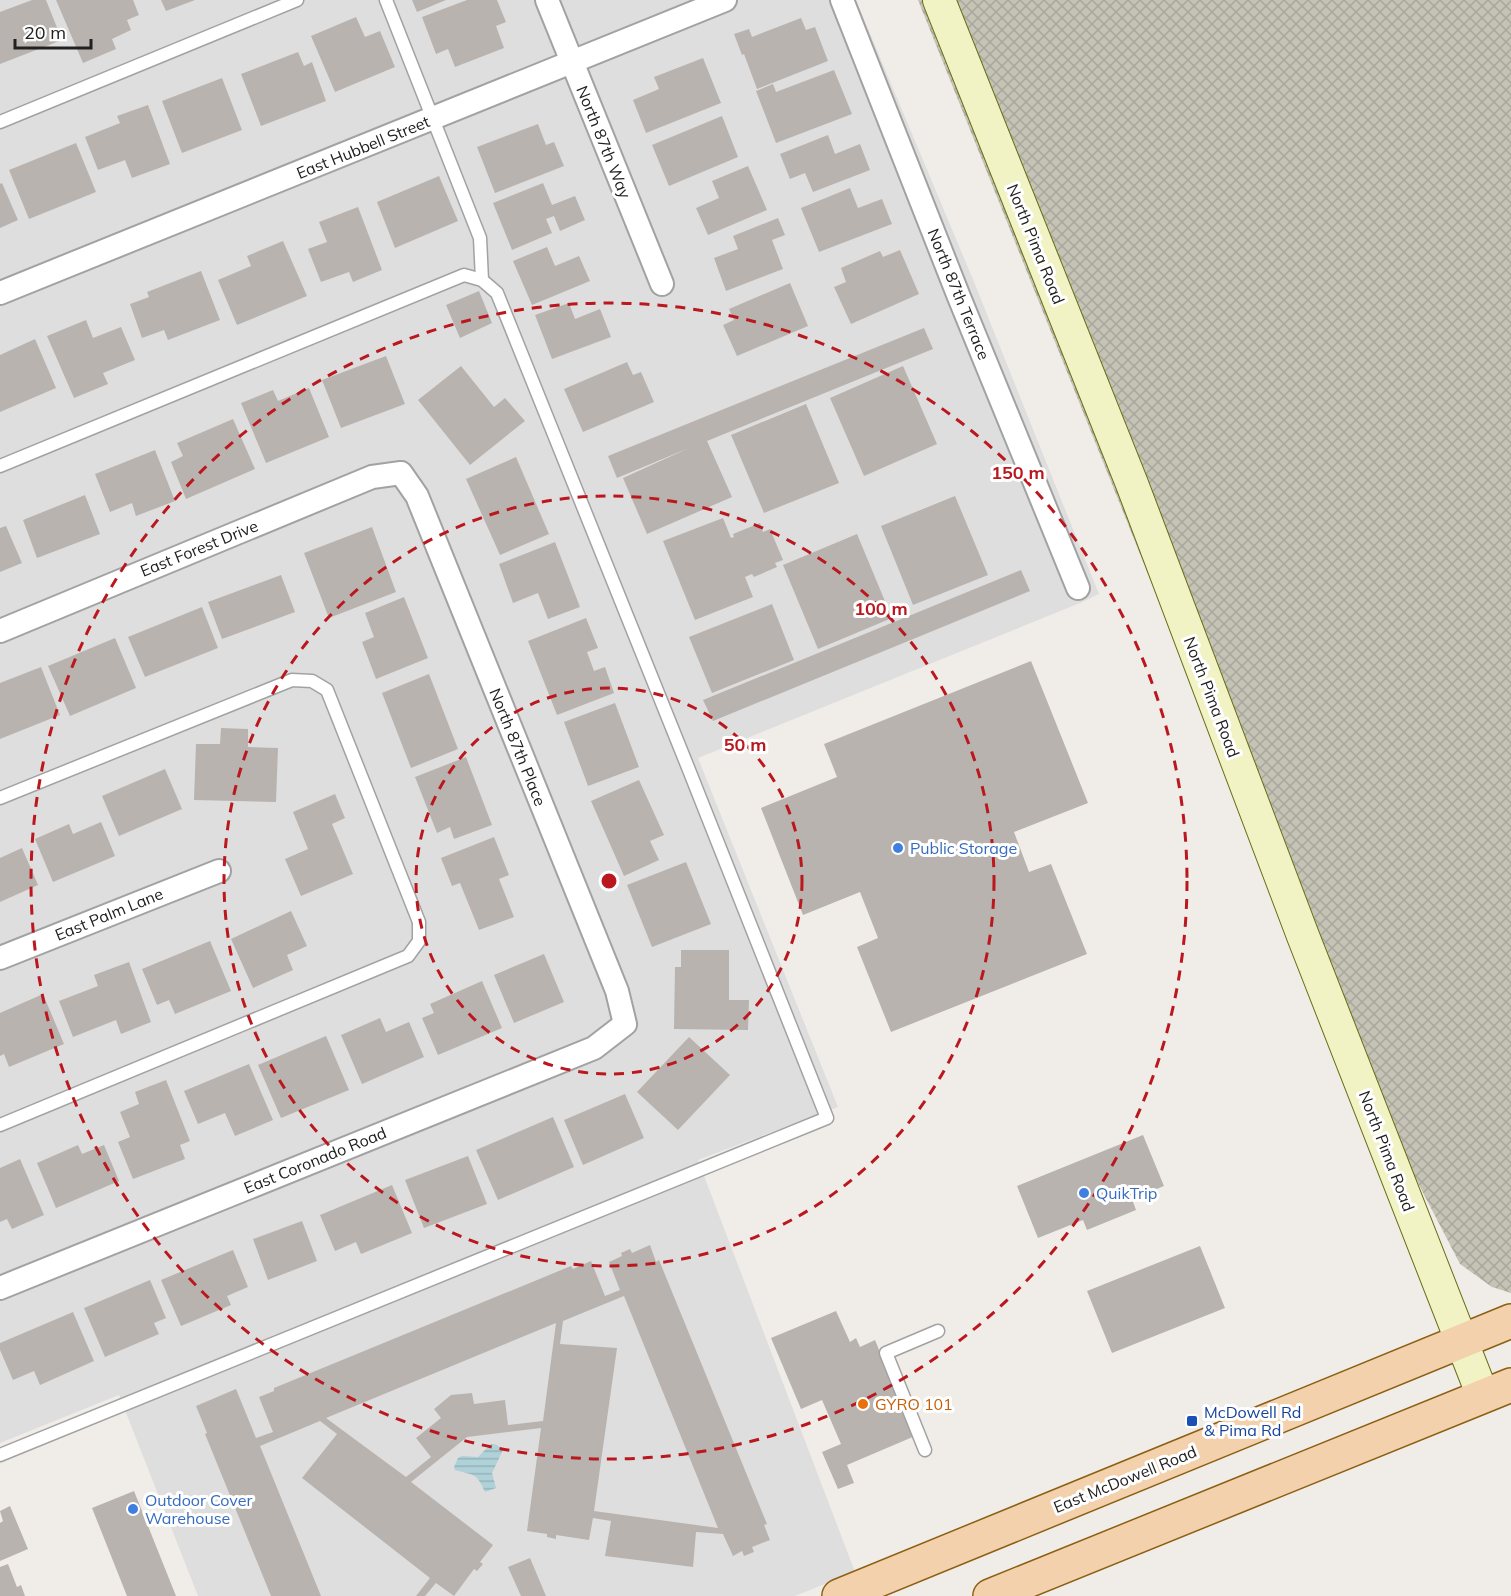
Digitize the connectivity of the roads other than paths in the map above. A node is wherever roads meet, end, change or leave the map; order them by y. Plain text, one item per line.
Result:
1 (297, 0) edge
2 (386, 0) edge
3 (547, 0) edge
4 (725, 0) edge
5 (842, 0) edge
6 (939, 0) edge
7 (572, 62) junction
8 (434, 118) junction
9 (0, 122) edge
10 (482, 280) junction
11 (662, 284) dead end
12 (0, 294) edge
13 (0, 466) edge
14 (401, 473) joint
15 (1078, 588) dead end
16 (0, 631) edge
17 (0, 798) edge
18 (219, 871) dead end
19 (0, 958) edge
20 (625, 1024) joint
21 (0, 1125) edge
22 (0, 1288) edge
23 (1511, 1321) edge
24 (938, 1331) dead end
25 (1462, 1342) junction
26 (1497, 1390) edge
27 (925, 1450) dead end
28 (0, 1455) edge
29 (839, 1596) edge
30 (990, 1596) edge

1 - 9 lane
2 - 8 lane
3 - 7 street, North 87th Way
4 - 7 street, East Hubbell Street
5 - 15 street, North 87th Terrace
6 - 25 main road, North Pima Road
7 - 8 street, East Hubbell Street
7 - 11 street, North 87th Way
8 - 10 lane
8 - 12 street, East Hubbell Street
10 - 13 lane
10 - 28 lane
14 - 16 street, East Forest Drive
14 - 20 street, North 87th Place
17 - 21 lane
18 - 19 street, East Palm Lane
20 - 22 street, East Coronado Road
23 - 25 main road, East McDowell Road
24 - 27 lane
25 - 26 main road, North Pima Road
25 - 29 main road, East McDowell Road
26 - 30 main road

